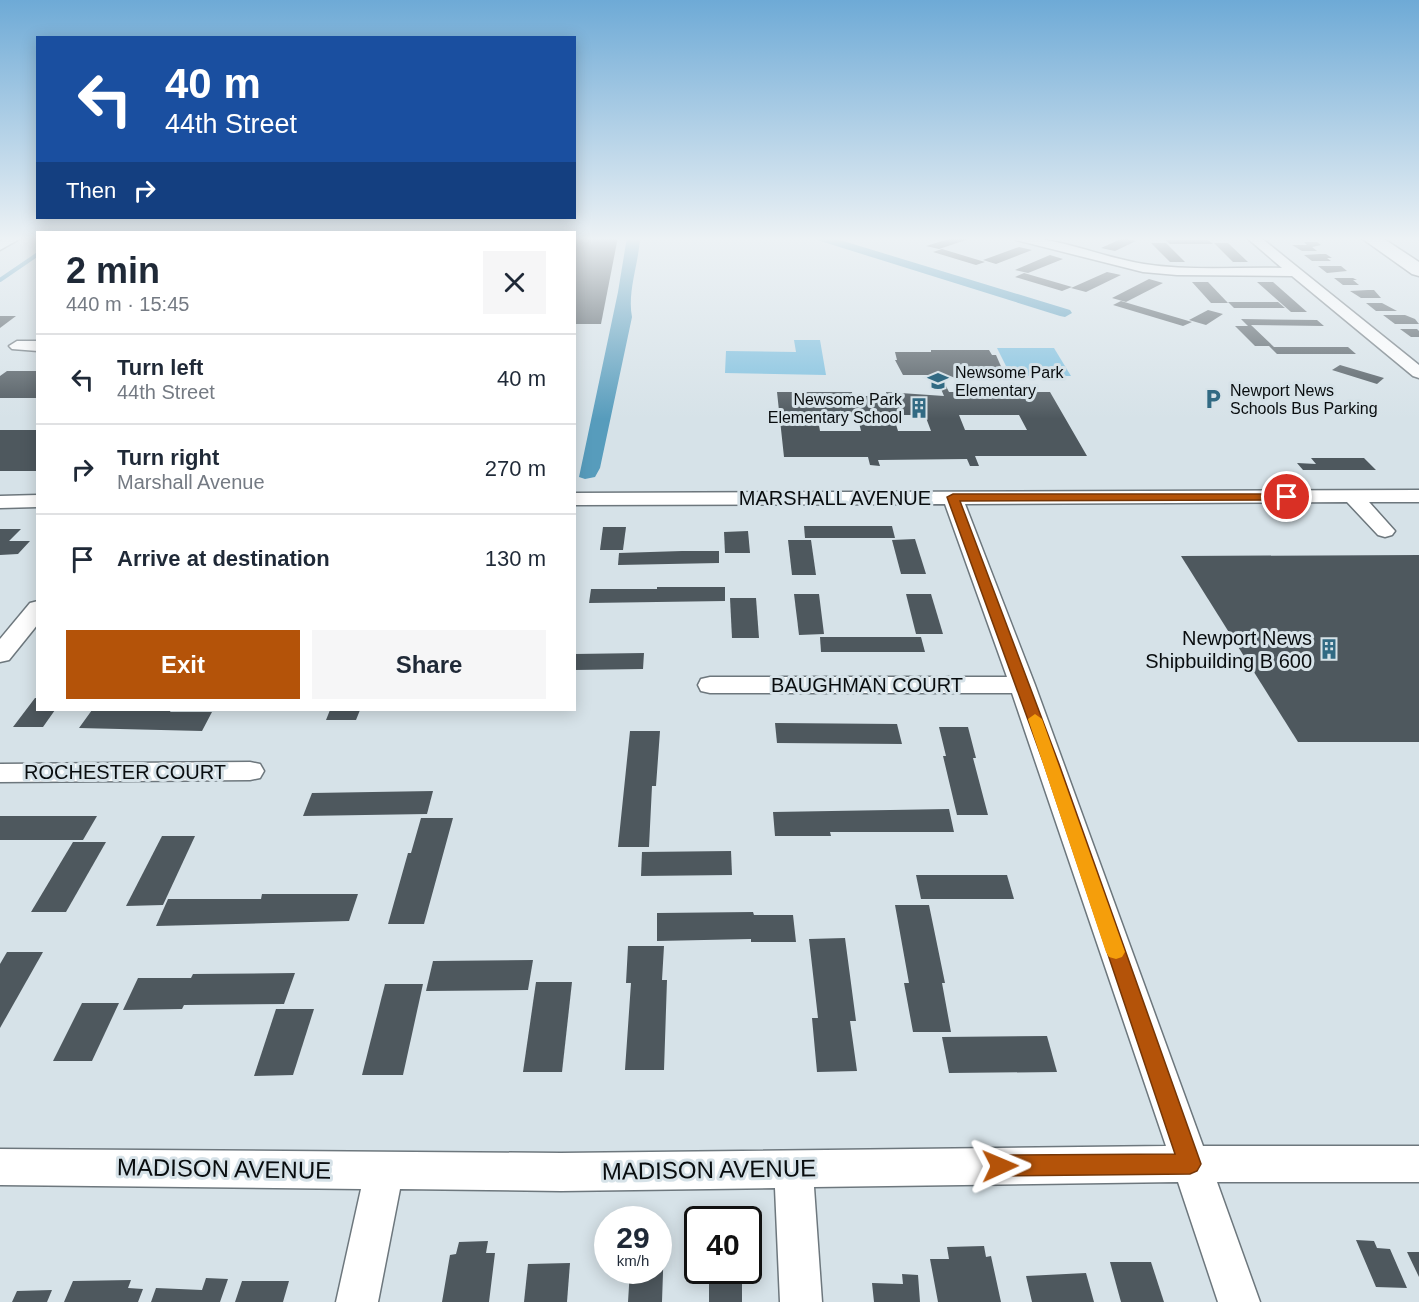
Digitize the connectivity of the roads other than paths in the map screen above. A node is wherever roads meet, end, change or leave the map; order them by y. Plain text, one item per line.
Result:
1 (1327, 298) edge
2 (17, 346) dead end
3 (36, 346) edge
4 (1419, 373) edge
5 (1419, 496) edge
6 (953, 497) junction
7 (1353, 497) junction
8 (576, 499) edge
9 (36, 501) edge
10 (0, 502) edge
11 (1385, 531) dead end
12 (36, 610) edge
13 (0, 655) edge
14 (710, 685) dead end
15 (1023, 686) junction
16 (250, 771) dead end
17 (0, 773) edge
18 (1190, 1164) junction
19 (1419, 1164) edge
20 (0, 1167) edge
21 (793, 1168) junction
22 (384, 1171) junction
23 (357, 1302) edge
24 (801, 1302) edge
25 (1239, 1302) edge

1 - 4 street
2 - 3 street
5 - 7 street, MARSHALL AVENUE
6 - 7 street, MARSHALL AVENUE
6 - 8 street, MARSHALL AVENUE
6 - 15 street
7 - 11 street
9 - 10 street
12 - 13 street
14 - 15 street, BAUGHMAN COURT
15 - 18 street
16 - 17 street, ROCHESTER COURT
18 - 19 street, MADISON AVENUE
18 - 21 street, MADISON AVENUE
18 - 25 street
20 - 22 street, MADISON AVENUE
21 - 22 street, MADISON AVENUE
21 - 24 street
22 - 23 street

